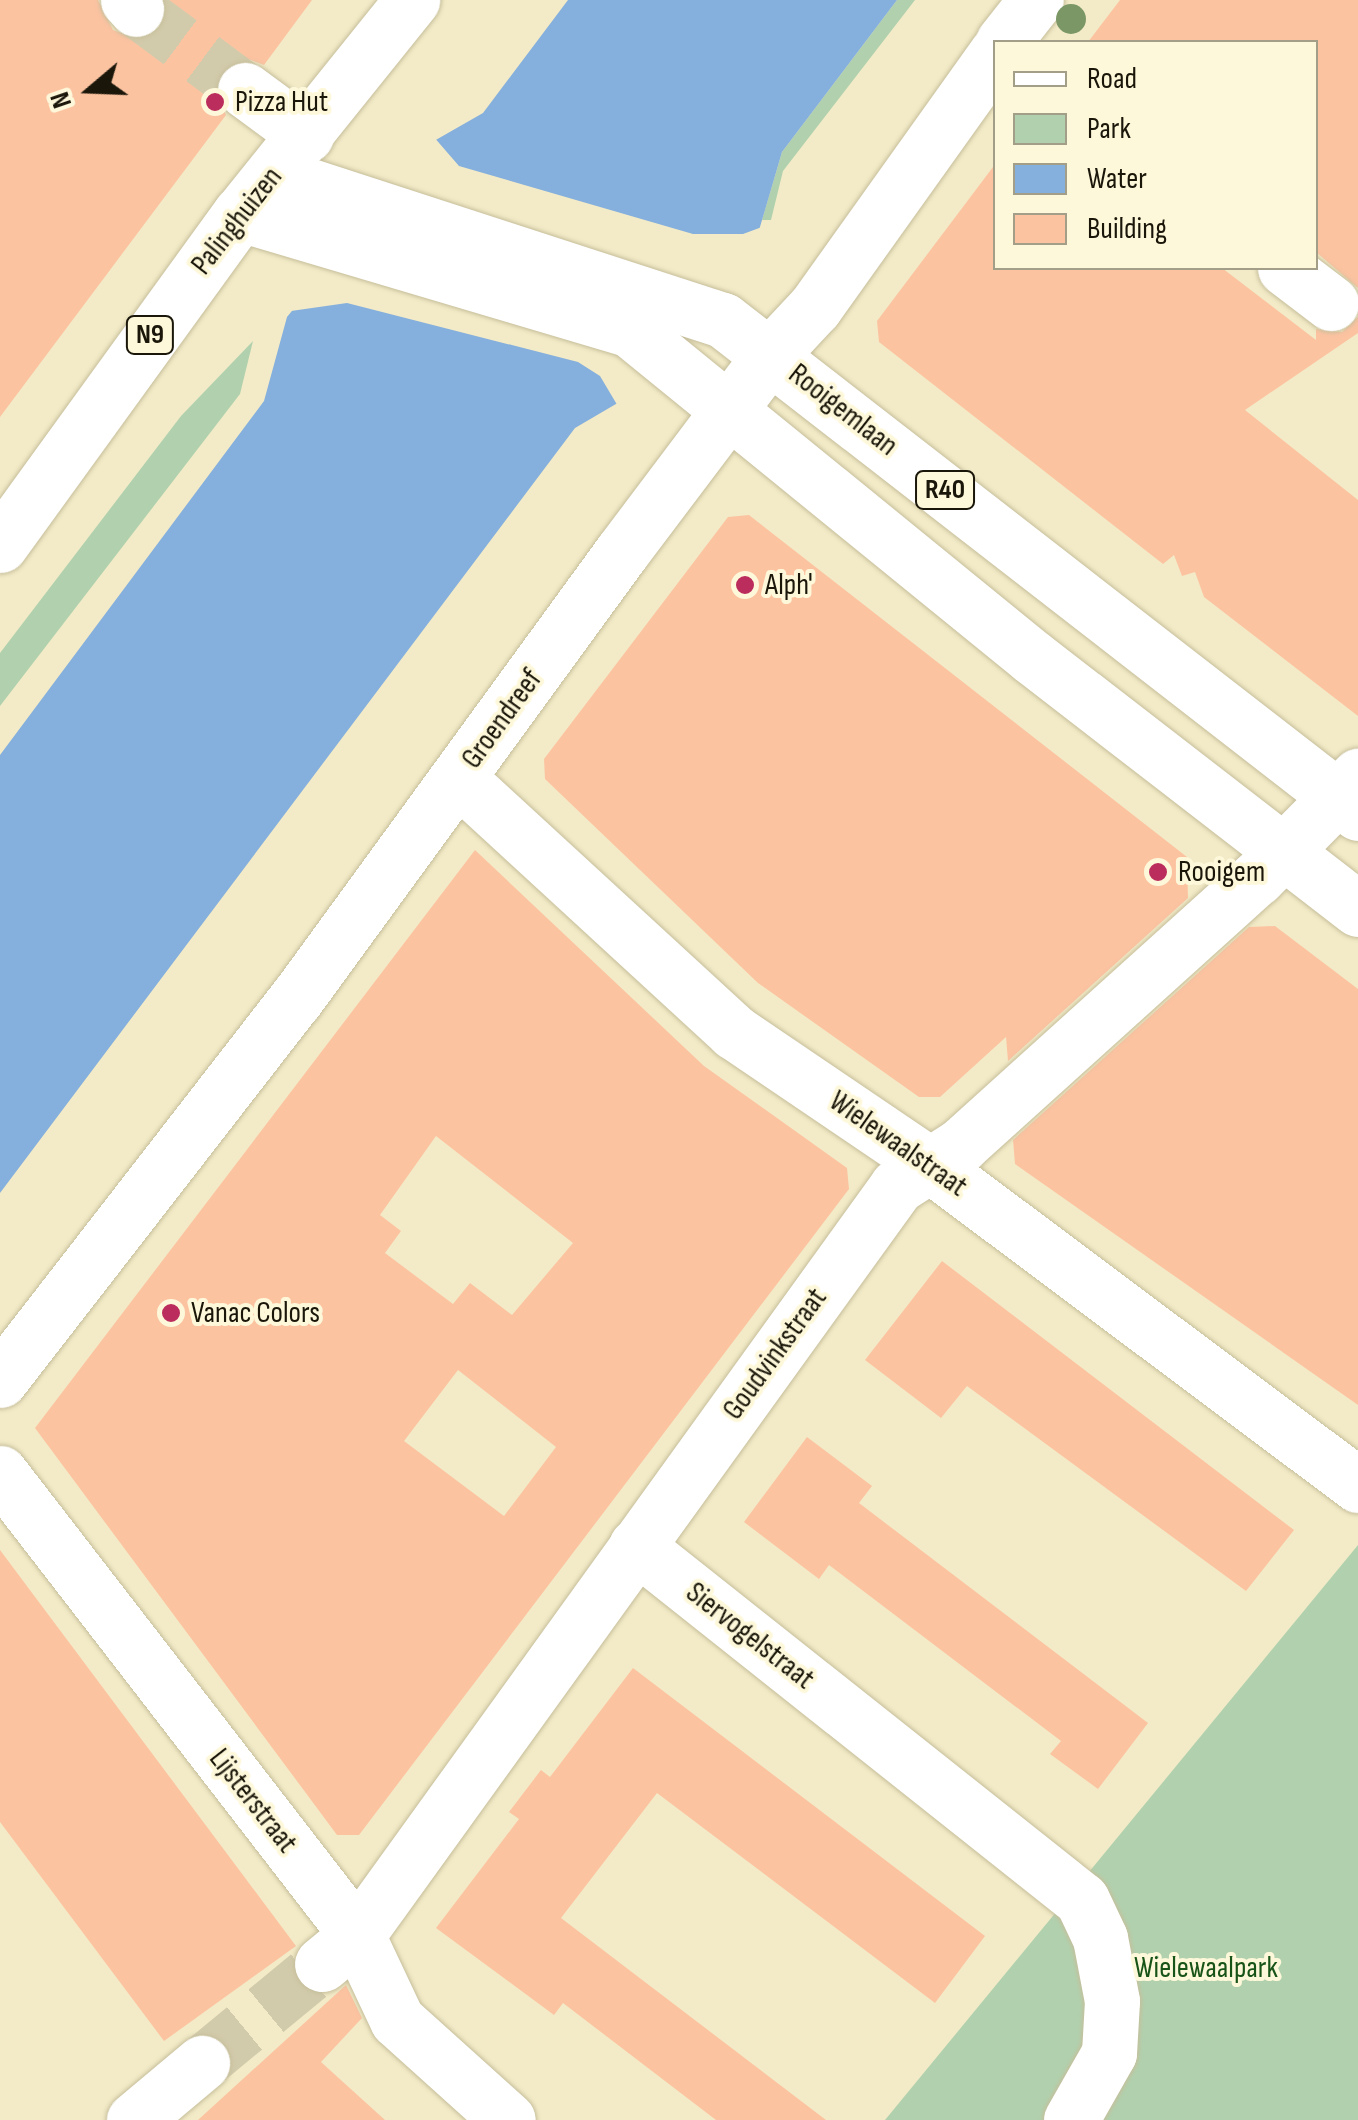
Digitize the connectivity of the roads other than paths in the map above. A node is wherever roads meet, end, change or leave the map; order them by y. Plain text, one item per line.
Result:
1 (412, 0) edge
2 (1036, 0) edge
3 (1005, 40) edge
4 (993, 57) edge
5 (245, 90) tunnel mouth
6 (273, 174) junction
7 (331, 220) junction
8 (1288, 270) edge
9 (1331, 304) dead end
10 (771, 354) junction
11 (730, 410) junction
12 (0, 545) edge
13 (458, 779) junction
14 (1350, 795) edge
15 (1282, 854) junction
16 (1358, 908) edge
17 (929, 1164) junction
18 (0, 1380) edge
19 (0, 1473) edge
20 (1358, 1485) edge
21 (636, 1546) junction
22 (340, 1950) junction
23 (202, 2063) tunnel mouth
24 (134, 2120) edge
25 (508, 2120) edge
26 (1072, 2120) edge

1 - 6 street, Palinghuizen
2 - 3 street
4 - 10 street, Groendreef
5 - 6 street, Rooigemlaan
6 - 7 street, Rooigemlaan / R40
6 - 12 street, Palinghuizen / N9
7 - 10 street, Rooigemlaan / R40
7 - 11 street, Rooigemlaan / R40
8 - 9 street
10 - 11 street, Groendreef
10 - 14 street, Rooigemlaan / R40
11 - 13 street, Groendreef
11 - 15 street, Rooigemlaan / R40
13 - 17 street, Wielewaalstraat
13 - 18 street, Groendreef
14 - 15 street, Rooigemlaan
15 - 16 street, Rooigemlaan / R40
15 - 17 street, Goudvinkstraat
17 - 20 street, Wielewaalstraat
17 - 21 street, Goudvinkstraat
19 - 22 street, Lijsterstraat
21 - 22 street, Goudvinkstraat
21 - 26 street, Siervogelstraat
22 - 25 street, Lijsterstraat
23 - 24 street

